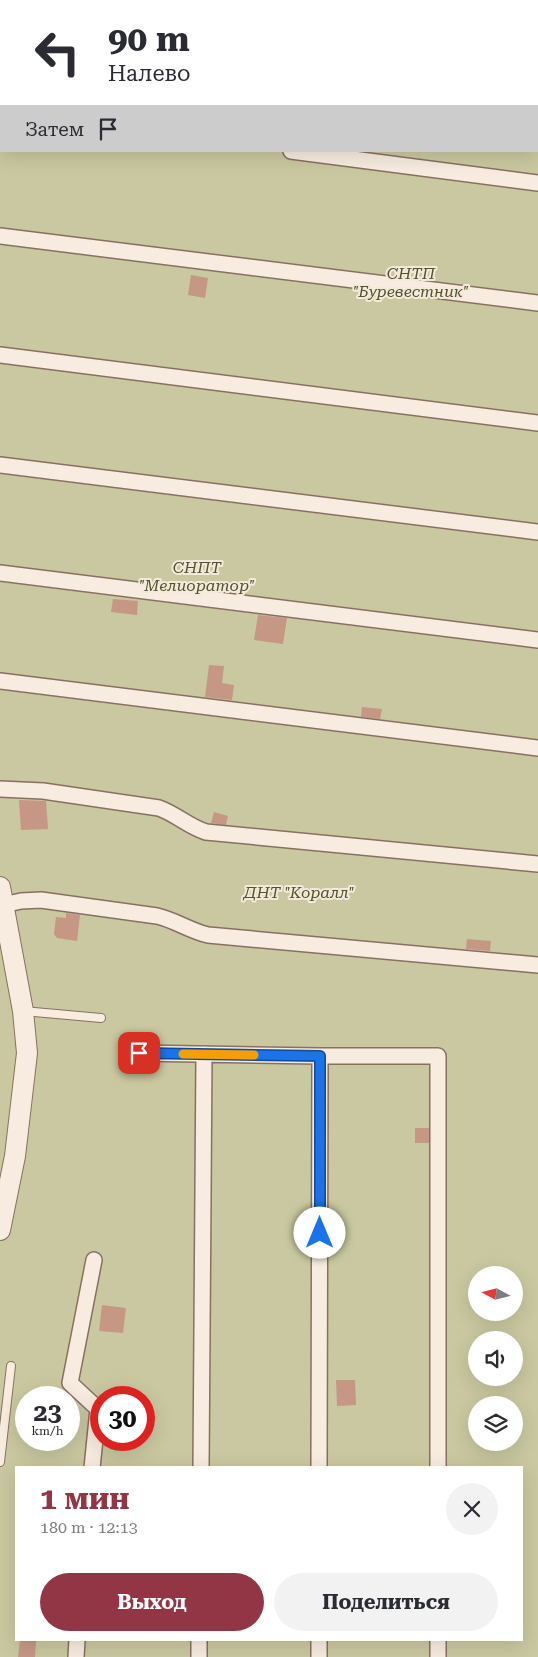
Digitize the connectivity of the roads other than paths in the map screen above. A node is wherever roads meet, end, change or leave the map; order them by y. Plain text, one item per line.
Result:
1 (299, 152) edge
2 (538, 182) edge
3 (0, 236) edge
4 (538, 303) edge
5 (0, 355) edge
6 (538, 423) edge
7 (0, 465) edge
8 (538, 532) edge
9 (0, 573) edge
10 (538, 640) edge
11 (0, 682) edge
12 (538, 748) edge
13 (0, 789) edge
14 (538, 864) edge
15 (2, 896) edge
16 (538, 965) edge
17 (23, 1011) junction
18 (100, 1018) dead end
19 (139, 1053) dead end
20 (204, 1054) junction
21 (320, 1056) junction
22 (0, 1230) edge
23 (94, 1260) dead end
24 (11, 1366) dead end
25 (0, 1462) edge
26 (92, 1466) edge
27 (200, 1466) edge
28 (319, 1466) edge
29 (438, 1466) edge
30 (77, 1641) edge
31 (199, 1641) edge
32 (319, 1641) edge
33 (438, 1641) edge
34 (76, 1657) edge
35 (199, 1657) edge
36 (319, 1657) edge
37 (438, 1657) edge

1 - 2 street
3 - 4 street
5 - 6 street
7 - 8 street
9 - 10 street
11 - 12 street
13 - 14 street
15 - 16 street
15 - 17 street
17 - 18 lane
17 - 22 street
19 - 20 street
20 - 21 street
20 - 27 street
21 - 28 street
21 - 29 street
23 - 26 street
24 - 25 lane
30 - 34 street
31 - 35 street
32 - 36 street
33 - 37 street

